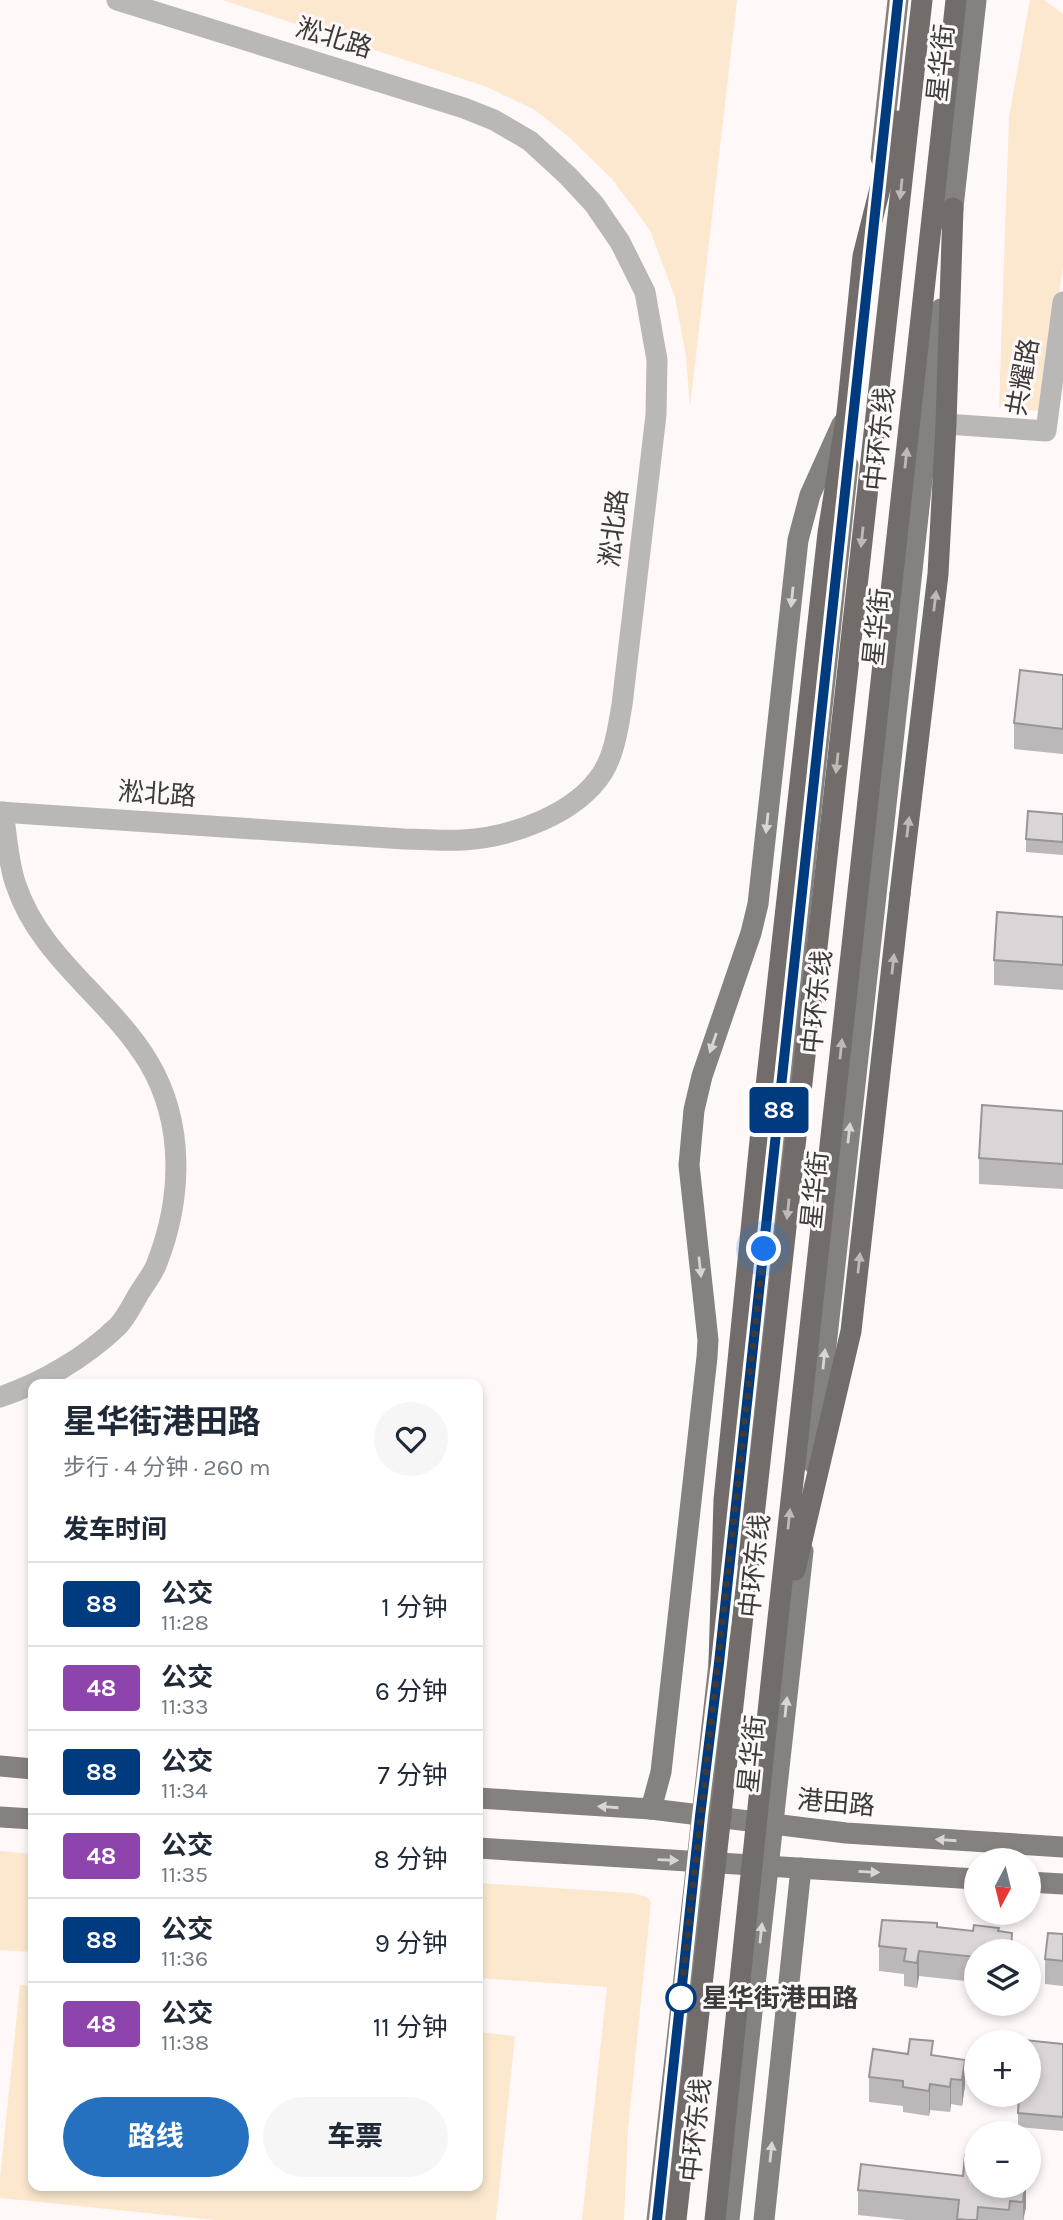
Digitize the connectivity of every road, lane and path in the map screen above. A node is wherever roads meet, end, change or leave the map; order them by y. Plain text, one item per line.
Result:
1 (117, 0) edge
2 (898, 0) edge
3 (922, 0) edge
4 (956, 0) edge
5 (976, 0) edge
6 (917, 40) junction
7 (953, 208) joint
8 (1063, 302) edge
9 (856, 393) junction
10 (937, 422) junction
11 (1, 812) edge
12 (42, 1379) edge
13 (28, 1387) edge
14 (0, 1397) edge
15 (719, 1663) junction
16 (773, 1664) junction
17 (0, 1766) edge
18 (28, 1769) edge
19 (483, 1798) edge
20 (651, 1809) junction
21 (700, 1816) junction
22 (0, 1817) edge
23 (28, 1819) edge
24 (772, 1825) junction
25 (1063, 1847) edge
26 (483, 1848) edge
27 (696, 1861) junction
28 (768, 1867) junction
29 (801, 1868) junction
30 (964, 1878) edge
31 (1041, 1883) edge
32 (1063, 1884) edge
33 (657, 2220) edge
34 (676, 2220) edge
35 (715, 2220) edge
36 (729, 2220) edge
37 (764, 2220) edge

1 - 11 street, 淞北路
2 - 9 main road, 星华街
3 - 6 highway, 中环东线, bridge
16 -> 4 highway, 中环东线, bridge
5 - 7 main road, 星华街
6 - 15 highway, bridge
6 -> 34 highway, 中环东线, bridge
7 - 10 highway
8 - 10 street, 共耀路
9 - 15 main road, 星华街
9 -> 20 main road
16 -> 10 highway, bridge
24 -> 10 main road, 星华街
11 - 12 street
13 - 14 street
15 - 21 main road, 星华街
16 - 35 highway, 中环东线, bridge
17 - 18 main road
20 -> 19 main road, 港田路
20 - 21 main road, 港田路
21 - 24 main road, 港田路
21 - 27 main road, 星华街
22 - 23 main road
25 -> 24 main road, 港田路
24 - 28 main road, 星华街
26 -> 27 main road
27 - 28 main road
27 - 33 main road, 星华街
28 - 29 main road
36 -> 28 main road, 星华街
29 -> 30 main road
37 -> 29 main road
31 - 32 main road

